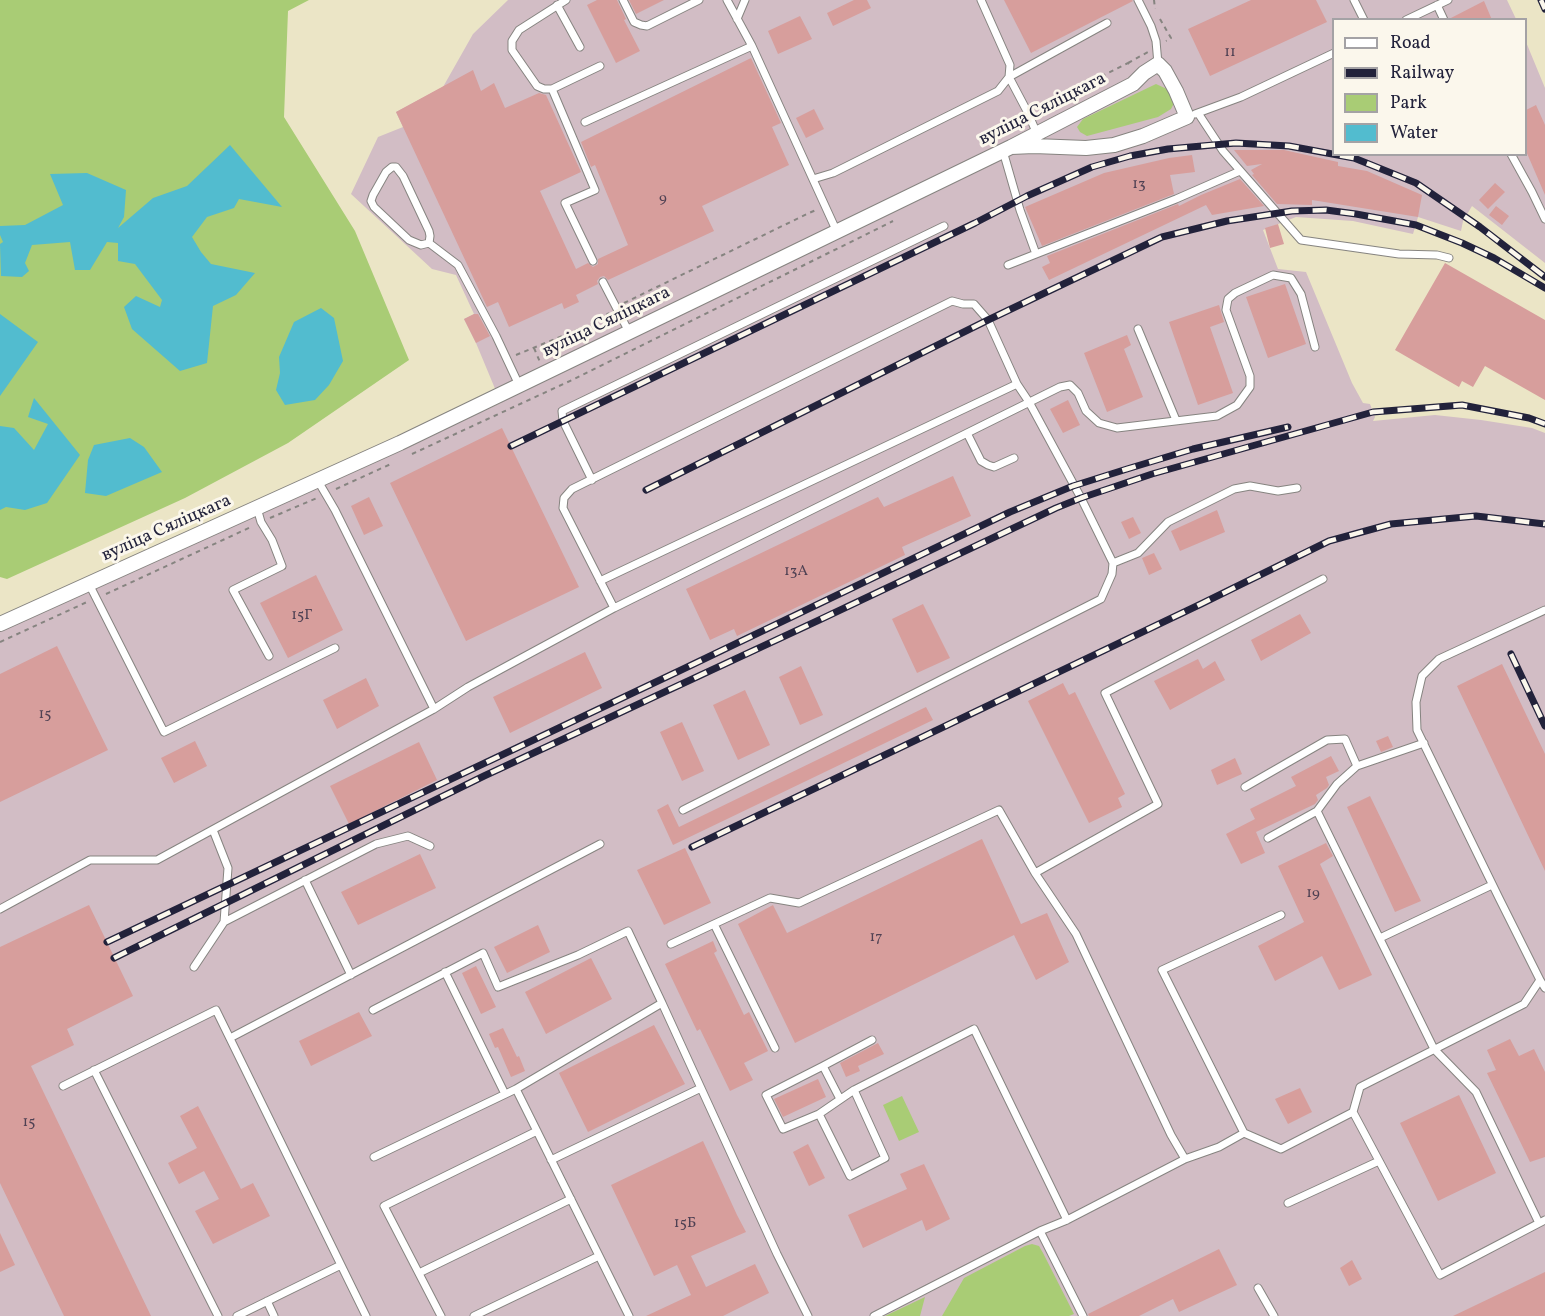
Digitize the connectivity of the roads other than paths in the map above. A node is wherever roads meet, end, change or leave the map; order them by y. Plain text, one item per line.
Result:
1 (566, 0) edge
2 (623, 0) edge
3 (699, 0) edge
4 (726, 0) edge
5 (745, 0) edge
6 (981, 0) edge
7 (1138, 0) edge
8 (1354, 0) edge
9 (1448, 0) edge
10 (556, 5) junction
11 (1437, 5) junction
12 (1363, 18) edge
13 (1410, 18) edge
14 (1443, 18) edge
15 (737, 19) junction
16 (1107, 23) dead end
17 (752, 46) junction
18 (580, 48) dead end
19 (1332, 54) edge
20 (1158, 64) junction
21 (600, 66) dead end
22 (1009, 77) junction
23 (552, 89) junction
24 (1192, 115) junction
25 (585, 122) dead end
26 (1037, 134) junction
27 (1007, 149) junction
28 (1512, 156) edge
29 (1240, 171) junction
30 (813, 179) junction
31 (1545, 219) edge
32 (944, 225) dead end
33 (837, 232) junction
34 (429, 243) junction
35 (1036, 254) junction
36 (1449, 258) dead end
37 (592, 261) dead end
38 (1008, 266) dead end
39 (603, 282) dead end
40 (1138, 329) dead end
41 (629, 332) junction
42 (1315, 347) dead end
43 (1017, 384) junction
44 (519, 385) junction
45 (1029, 402) junction
46 (1176, 420) junction
47 (967, 433) junction
48 (1014, 458) dead end
49 (592, 480) junction
50 (318, 481) junction
51 (1297, 489) dead end
52 (257, 508) junction
53 (1113, 563) junction
54 (1323, 579) dead end
55 (600, 581) junction
56 (89, 584) junction
57 (614, 609) junction
58 (1545, 610) edge
59 (0, 624) edge
60 (335, 648) dead end
61 (269, 656) dead end
62 (434, 709) junction
63 (1424, 743) junction
64 (1357, 766) junction
65 (1245, 787) dead end
66 (683, 810) dead end
67 (1317, 811) junction
68 (213, 830) junction
69 (1268, 838) dead end
70 (600, 844) dead end
71 (430, 846) dead end
72 (1035, 873) junction
73 (305, 880) junction
74 (1492, 885) junction
75 (0, 909) edge
76 (1281, 915) dead end
77 (224, 921) junction
78 (714, 924) junction
79 (1380, 938) junction
80 (670, 944) dead end
81 (194, 967) dead end
82 (445, 972) junction
83 (351, 975) junction
84 (1540, 980) junction
85 (1545, 988) edge
86 (662, 1004) junction
87 (373, 1010) dead end
88 (230, 1038) junction
89 (872, 1040) dead end
90 (776, 1048) dead end
91 (1434, 1049) junction
92 (823, 1066) junction
93 (94, 1070) junction
94 (63, 1086) dead end
95 (701, 1088) junction
96 (516, 1089) junction
97 (854, 1090) junction
98 (505, 1094) junction
99 (840, 1099) junction
100 (1353, 1112) junction
101 (819, 1114) junction
102 (537, 1131) junction
103 (1244, 1133) junction
104 (374, 1156) dead end
105 (1185, 1159) junction
106 (551, 1160) junction
107 (1379, 1161) junction
108 (571, 1199) junction
109 (1288, 1203) dead end
110 (1067, 1220) junction
111 (1542, 1222) edge
112 (1040, 1232) junction
113 (599, 1256) junction
114 (341, 1265) junction
115 (419, 1273) junction
116 (1258, 1288) dead end
117 (267, 1301) junction
118 (219, 1316) edge
119 (237, 1316) edge
120 (274, 1316) edge
121 (366, 1316) edge
122 (441, 1316) edge
123 (474, 1316) edge
124 (629, 1316) edge
125 (808, 1316) edge
126 (874, 1316) edge
127 (1083, 1316) edge
128 (1274, 1316) edge

1 - 10 lane
2 - 3 lane
4 - 15 lane
5 - 15 lane
6 - 22 lane
7 - 20 lane
8 - 12 lane
9 - 11 lane
10 - 18 lane
10 - 23 lane
11 - 13 lane
11 - 14 lane
15 - 17 lane
16 - 22 lane
17 - 25 lane
17 - 30 lane
19 - 24 lane
20 - 24 street
20 - 26 street, вуліца Сяліцкага
21 - 23 lane
22 - 26 lane
22 - 30 lane
23 - 37 lane
24 - 27 street
24 - 29 lane
26 - 27 street, вуліца Сяліцкага
27 - 33 street, вуліца Сяліцкага
27 - 35 lane
28 - 31 lane
29 - 35 lane
29 - 36 lane
30 - 33 lane
32 - 49 lane
33 - 41 street, вуліца Сяліцкага
34 - 34 lane
34 - 44 lane
35 - 38 lane
39 - 41 lane
40 - 46 lane
41 - 44 street, вуліца Сяліцкага
42 - 46 lane
43 - 45 lane
43 - 49 lane
43 - 55 lane
44 - 50 street, вуліца Сяліцкага
45 - 46 lane
45 - 47 lane
45 - 53 lane
47 - 48 lane
47 - 57 lane
49 - 55 lane
50 - 52 street, вуліца Сяліцкага
50 - 62 lane
51 - 53 lane
52 - 56 street, вуліца Сяліцкага
52 - 61 lane
53 - 66 lane
54 - 72 lane
55 - 57 lane
56 - 59 street, вуліца Сяліцкага
56 - 60 lane
57 - 62 lane
58 - 63 lane
62 - 68 lane
63 - 64 lane
63 - 74 lane
64 - 65 lane
64 - 67 lane
67 - 69 lane
67 - 79 lane
68 - 75 lane
68 - 77 lane
70 - 83 lane
71 - 73 lane
72 - 78 lane
72 - 105 lane
73 - 77 lane
73 - 83 lane
74 - 79 lane
74 - 84 lane
76 - 103 lane
77 - 81 lane
78 - 80 lane
78 - 90 lane
79 - 91 lane
82 - 86 lane
82 - 87 lane
82 - 98 lane
83 - 88 lane
84 - 85 lane
84 - 91 lane
86 - 95 lane
86 - 96 lane
88 - 93 lane
88 - 114 lane
89 - 92 lane
91 - 100 lane
91 - 111 lane
92 - 99 lane
92 - 101 lane
93 - 94 lane
93 - 118 lane
95 - 106 lane
95 - 125 lane
96 - 98 lane
96 - 102 lane
97 - 99 lane
97 - 101 lane
97 - 110 lane
98 - 104 lane
99 - 101 lane
100 - 103 lane
100 - 107 lane
102 - 106 lane
102 - 115 lane
103 - 105 lane
105 - 110 lane
106 - 108 lane
107 - 109 lane
107 - 111 lane
108 - 113 lane
108 - 115 lane
110 - 112 lane
112 - 126 lane
112 - 127 lane
113 - 123 lane
113 - 124 lane
114 - 117 lane
114 - 121 lane
115 - 122 lane
116 - 128 lane
117 - 119 lane
117 - 120 lane

